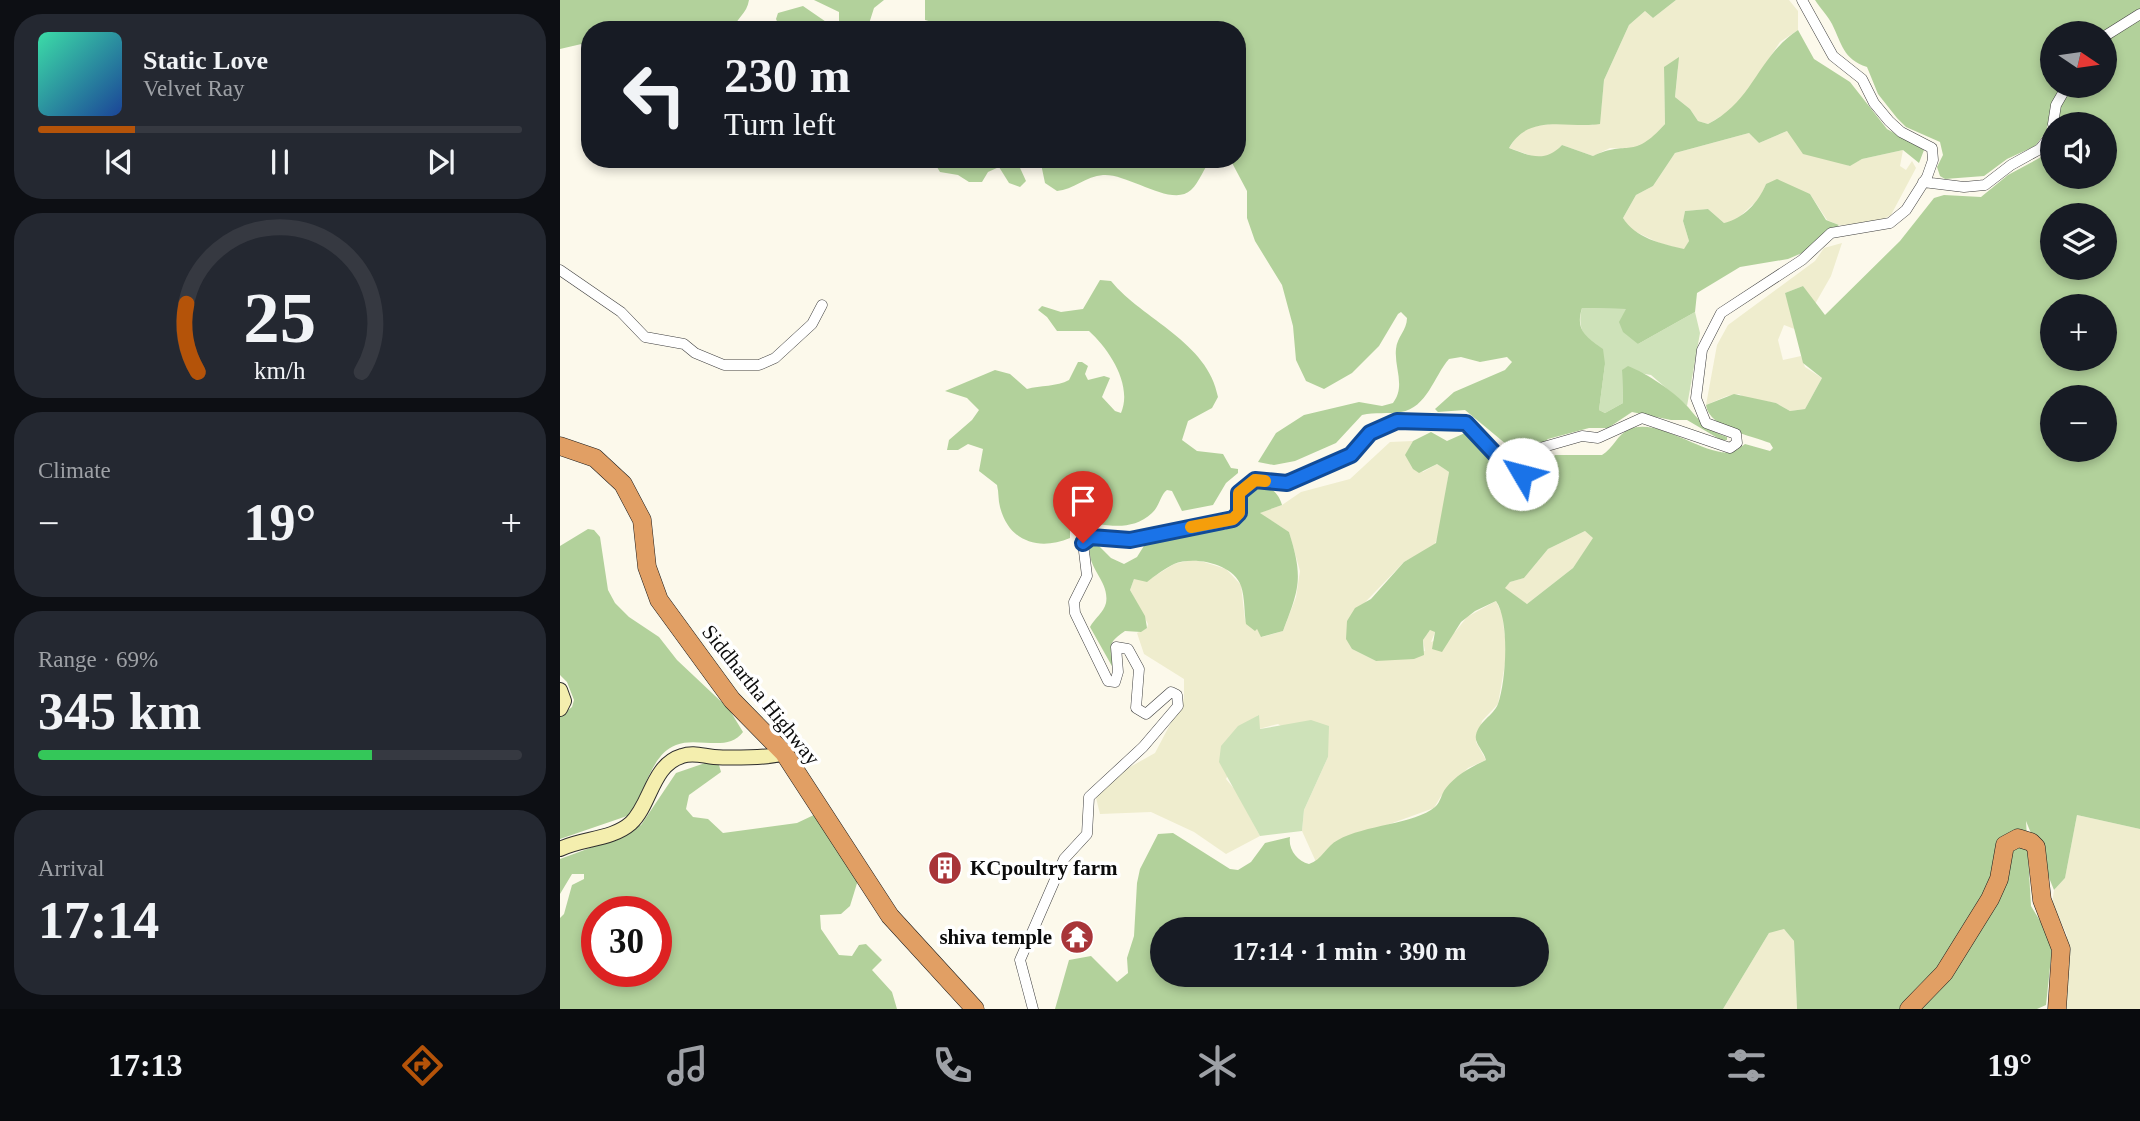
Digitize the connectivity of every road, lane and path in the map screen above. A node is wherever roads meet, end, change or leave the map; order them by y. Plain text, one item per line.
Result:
1 (1802, 0) edge
2 (2140, 14) edge
3 (2118, 28) edge
4 (2040, 149) edge
5 (1923, 182) junction
6 (560, 271) edge
7 (822, 306) dead end
8 (560, 446) edge
9 (560, 690) edge
10 (560, 709) edge
11 (784, 753) junction
12 (560, 849) edge
13 (975, 1009) edge
14 (1032, 1009) edge
15 (1909, 1009) edge
16 (2057, 1009) edge

1 - 5 street
2 - 3 street
4 - 5 street
5 - 14 street
6 - 7 street
8 - 11 highway, Siddhartha Highway
9 - 10 street
11 - 12 street
11 - 13 highway, Siddhartha Highway
15 - 16 highway

